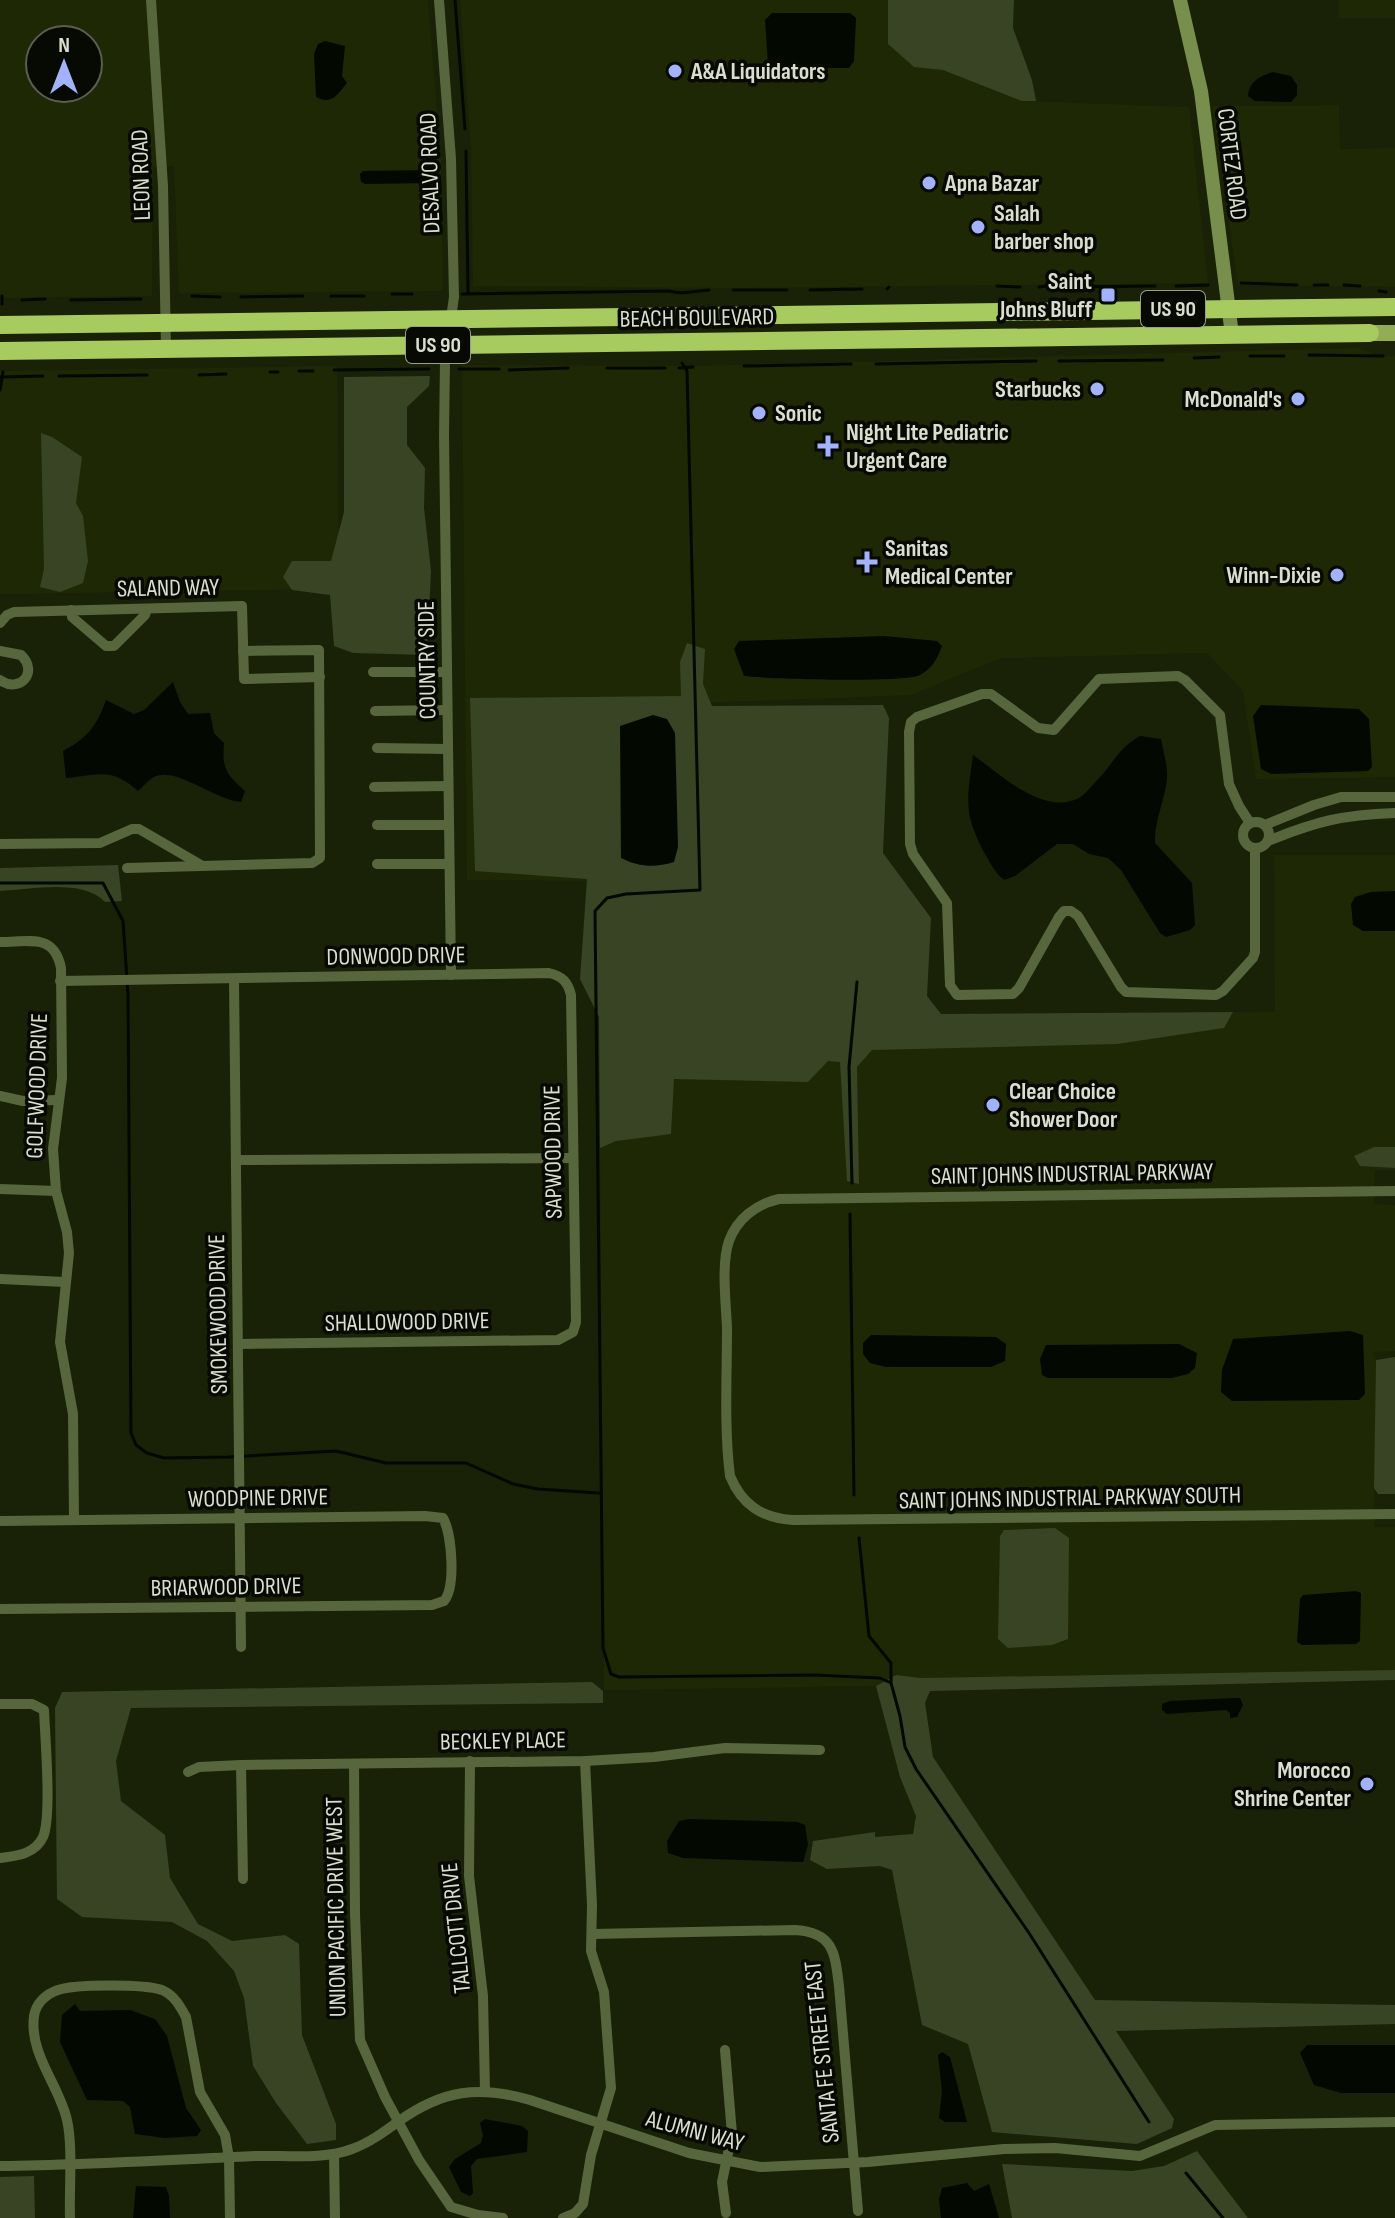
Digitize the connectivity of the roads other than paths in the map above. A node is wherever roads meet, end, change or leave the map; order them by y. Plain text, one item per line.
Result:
1 (151, 0) edge
2 (439, 0) edge
3 (1180, 0) edge
4 (1395, 307) edge
5 (1228, 309) junction
6 (867, 314) junction
7 (452, 319) junction
8 (165, 322) junction
9 (0, 325) edge
10 (1370, 333) joint
11 (1395, 333) edge
12 (1232, 335) junction
13 (864, 340) junction
14 (448, 345) junction
15 (166, 349) junction
16 (0, 351) edge
17 (147, 609) junction
18 (71, 610) junction
19 (0, 623) edge
20 (0, 651) edge
21 (243, 651) junction
22 (373, 672) dead end
23 (447, 672) junction
24 (320, 677) junction
25 (0, 680) edge
26 (447, 710) junction
27 (375, 711) dead end
28 (377, 748) dead end
29 (448, 749) junction
30 (448, 786) junction
31 (374, 787) dead end
32 (1395, 797) edge
33 (1395, 813) edge
34 (1250, 823) junction
35 (377, 825) dead end
36 (449, 825) junction
37 (1265, 825) junction
38 (1268, 841) junction
39 (0, 844) edge
40 (1255, 848) junction
41 (377, 864) dead end
42 (449, 864) junction
43 (203, 866) junction
44 (127, 868) dead end
45 (0, 942) edge
46 (451, 975) junction
47 (560, 976) joint
48 (234, 979) junction
49 (60, 981) junction
50 (0, 1096) edge
51 (58, 1100) junction
52 (572, 1158) junction
53 (236, 1160) junction
54 (0, 1189) edge
55 (56, 1191) junction
56 (1395, 1191) edge
57 (0, 1279) edge
58 (65, 1282) junction
59 (573, 1332) joint
60 (239, 1344) junction
61 (749, 1506) joint
62 (1395, 1514) edge
63 (239, 1518) junction
64 (74, 1520) junction
65 (0, 1521) edge
66 (450, 1595) joint
67 (240, 1607) junction
68 (0, 1609) edge
69 (241, 1647) dead end
70 (0, 1704) edge
71 (820, 1750) dead end
72 (470, 1761) junction
73 (585, 1761) junction
74 (354, 1764) junction
75 (241, 1765) junction
76 (188, 1772) dead end
77 (0, 1858) edge
78 (243, 1879) dead end
79 (592, 1934) junction
80 (725, 2050) dead end
81 (485, 2091) junction
82 (398, 2121) junction
83 (1395, 2122) edge
84 (600, 2125) junction
85 (334, 2154) junction
86 (229, 2158) junction
87 (726, 2162) junction
88 (852, 2163) junction
89 (68, 2164) junction
90 (0, 2166) edge
91 (858, 2211) dead end
92 (726, 2213) dead end
93 (70, 2218) edge
94 (230, 2218) edge
95 (335, 2218) edge
96 (503, 2218) edge
97 (563, 2218) edge

1 - 8 street, LEON ROAD
2 - 7 street, DESALVO ROAD
3 - 5 street, CORTEZ ROAD
4 - 5 highway, US 90
5 - 6 highway, US 90
5 - 12 street, CORTEZ ROAD
6 - 7 highway, US 90
6 - 13 highway
7 - 8 highway, US 90
7 - 14 street, DESALVO ROAD
8 - 9 highway, US 90
8 - 15 street, LEON ROAD
10 - 11 main road, BEACH BOULEVARD / US 90
10 - 12 highway, BEACH BOULEVARD / US 90
12 - 13 highway, BEACH BOULEVARD / US 90
13 - 14 highway, BEACH BOULEVARD / US 90
14 - 15 highway, BEACH BOULEVARD / US 90
14 - 23 street, COUNTRY SIDE
15 - 16 highway, BEACH BOULEVARD / US 90
17 - 18 street, SALAND WAY
17 - 18 street
17 - 21 street, SALAND WAY
18 - 19 street, SALAND WAY
20 - 25 street
21 - 24 street
21 - 24 street, SALAND WAY
22 - 23 street
23 - 26 street, COUNTRY SIDE
24 - 43 street
26 - 27 street
26 - 29 street, COUNTRY SIDE
28 - 29 street
29 - 30 street, COUNTRY SIDE
30 - 31 street
30 - 36 street, COUNTRY SIDE
32 - 37 street
33 - 38 street
34 - 37 street
34 - 40 street
34 - 40 street
35 - 36 street
36 - 42 street, COUNTRY SIDE
37 - 38 street
38 - 40 street
39 - 43 street
41 - 42 street
42 - 46 street, COUNTRY SIDE
43 - 44 street
45 - 49 street, GOLFWOOD DRIVE
46 - 47 street, DONWOOD DRIVE
46 - 48 street, DONWOOD DRIVE
47 - 52 street, SAPWOOD DRIVE
48 - 49 street, DONWOOD DRIVE
48 - 53 street, SMOKEWOOD DRIVE
49 - 51 street, GOLFWOOD DRIVE
50 - 51 street
51 - 55 street, GOLFWOOD DRIVE
52 - 53 street
52 - 59 street, SAPWOOD DRIVE
53 - 60 street, SMOKEWOOD DRIVE
54 - 55 street
55 - 58 street, GOLFWOOD DRIVE
56 - 61 street, SAINT JOHNS INDUSTRIAL PARKWAY
57 - 58 street
58 - 64 street, GOLFWOOD DRIVE
59 - 60 street, SHALLOWOOD DRIVE
60 - 63 street, SMOKEWOOD DRIVE
61 - 62 street, SAINT JOHNS INDUSTRIAL PARKWAY SOUTH
63 - 64 street, WOODPINE DRIVE
63 - 66 street, WOODPINE DRIVE
63 - 67 street, SMOKEWOOD DRIVE
64 - 65 street, WOODPINE DRIVE
66 - 67 street, BRIARWOOD DRIVE
67 - 68 street, BRIARWOOD DRIVE
67 - 69 street, SMOKEWOOD DRIVE
70 - 77 street
71 - 73 street, BECKLEY PLACE
72 - 73 street, BECKLEY PLACE
72 - 74 street, BECKLEY PLACE
72 - 81 street, TALLCOTT DRIVE
73 - 79 street
74 - 75 street, BECKLEY PLACE
74 - 82 street, UNION PACIFIC DRIVE WEST
75 - 76 street, BECKLEY PLACE
75 - 78 street
79 - 84 street
79 - 88 street, SANTA FE STREET EAST
80 - 87 street
81 - 82 street, ALUMNI WAY
81 - 84 street, ALUMNI WAY
82 - 85 street, ALUMNI WAY
82 - 96 street, UNION PACIFIC DRIVE WEST
83 - 88 street, ALUMNI WAY
84 - 87 street, ALUMNI WAY
84 - 97 street
85 - 86 street, ALUMNI WAY
85 - 95 street
86 - 89 street, ALUMNI WAY
86 - 89 street
86 - 94 street
87 - 88 street, ALUMNI WAY
87 - 92 street
88 - 91 street, SANTA FE STREET EAST
89 - 90 street, ALUMNI WAY
89 - 93 street

